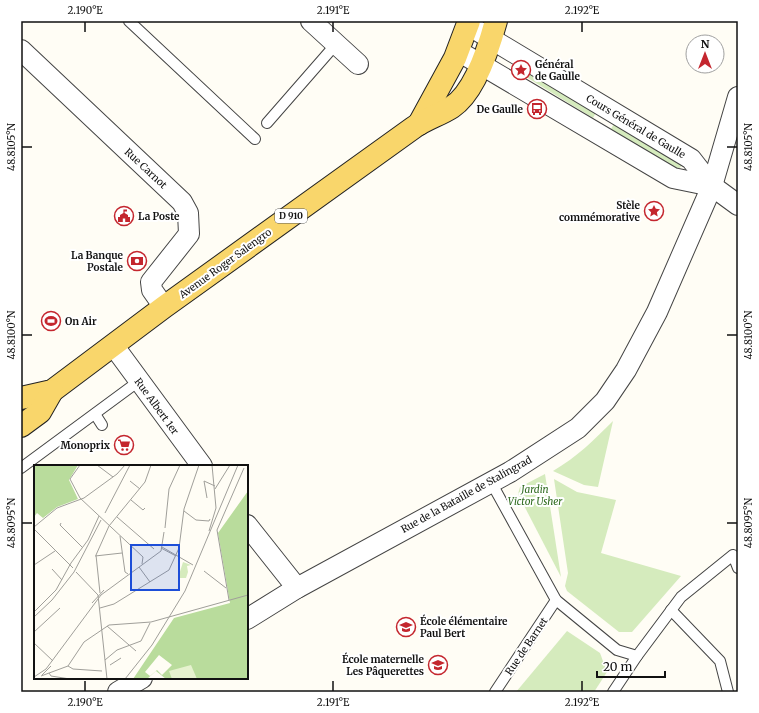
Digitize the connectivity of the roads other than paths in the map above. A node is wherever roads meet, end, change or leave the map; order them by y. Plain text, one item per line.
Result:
1 (130, 21) edge
2 (311, 21) edge
3 (469, 23) edge
4 (494, 30) edge
5 (336, 44) junction
6 (21, 50) edge
7 (458, 51) junction
8 (358, 64) dead end
9 (482, 65) junction
10 (738, 97) edge
11 (267, 123) dead end
12 (419, 124) junction
13 (255, 139) dead end
14 (712, 186) junction
15 (738, 205) edge
16 (164, 307) junction
17 (113, 345) junction
18 (139, 381) junction
19 (52, 391) junction
20 (21, 398) edge
21 (95, 414) junction
22 (102, 425) dead end
23 (21, 426) edge
24 (201, 465) edge
25 (21, 468) edge
26 (491, 482) junction
27 (248, 525) edge
28 (738, 568) edge
29 (297, 588) junction
30 (556, 600) junction
31 (670, 610) junction
32 (248, 618) edge
33 (637, 656) junction
34 (140, 679) edge
35 (118, 692) edge
36 (495, 692) edge
37 (613, 692) edge
38 (728, 692) edge

1 - 13 lane
2 - 5 street
3 - 4 street, Cours Général de Gaulle
3 - 7 main road, Avenue Roger Salengro / D 910
4 - 9 main road, Avenue Roger Salengro / D 910
4 - 14 street, Cours Général de Gaulle
5 - 8 street
5 - 11 lane
6 - 16 street, Rue Carnot
7 - 9 street
7 - 12 main road, Avenue Roger Salengro / D 910
9 - 12 main road, Avenue Roger Salengro / D 910
9 - 14 street
10 - 14 street, Rue de la Bataille de Stalingrad
12 - 16 main road, Avenue Roger Salengro / D 910
14 - 15 street
14 - 26 street, Rue de la Bataille de Stalingrad
16 - 17 main road, Avenue Roger Salengro / D 910
17 - 18 street, Rue Albert 1er
17 - 19 main road, Avenue Roger Salengro / D 910
18 - 21 lane
18 - 24 street, Rue Albert 1er
19 - 20 main road, Avenue Roger Salengro / D 910
19 - 23 main road, Avenue Roger Salengro / D 910
21 - 22 lane
21 - 25 lane
26 - 29 street, Rue de la Bataille de Stalingrad
26 - 30 lane
27 - 29 street
28 - 31 lane
29 - 32 street, Rue de la Bataille de Stalingrad
30 - 33 lane
30 - 36 lane, Rue de Barnet
31 - 33 lane
31 - 38 lane
33 - 37 lane
34 - 35 street

